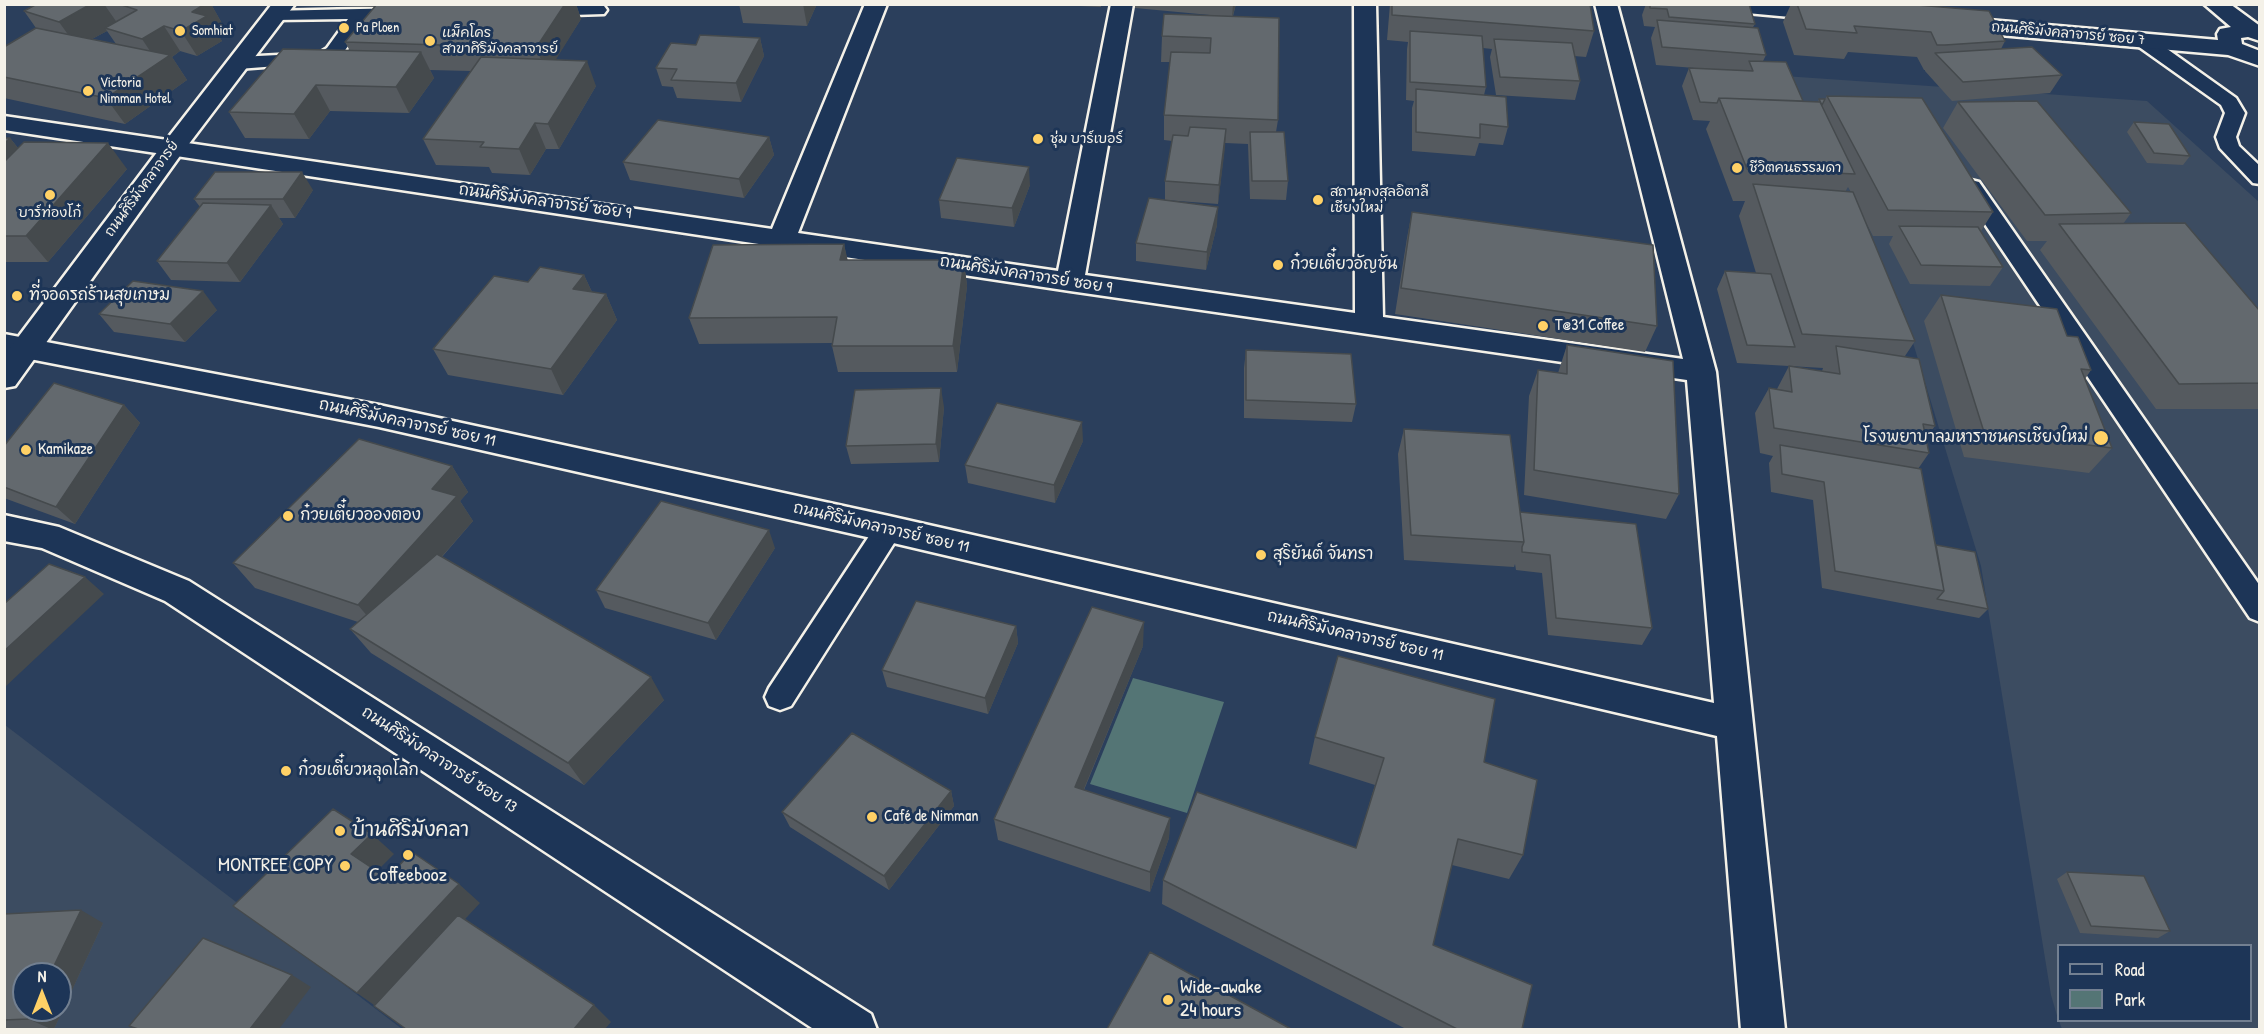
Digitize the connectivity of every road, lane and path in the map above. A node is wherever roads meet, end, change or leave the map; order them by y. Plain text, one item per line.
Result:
1 (876, 4) edge
2 (1122, 4) edge
3 (1365, 4) edge
4 (1606, 4) edge
5 (1725, 4) edge
6 (2215, 4) edge
7 (280, 10) edge
8 (598, 10) dead end
9 (527, 11) edge
10 (421, 12) edge
11 (362, 13) junction
12 (1856, 16) edge
13 (1927, 22) edge
14 (2254, 32) edge
15 (2142, 40) junction
16 (2232, 48) junction
17 (2259, 59) edge
18 (238, 63) junction
19 (4, 123) edge
20 (172, 147) junction
21 (1960, 171) edge
22 (2259, 178) edge
23 (782, 238) junction
24 (1070, 282) junction
25 (1369, 325) junction
26 (15, 346) edge
27 (1701, 372) junction
28 (4, 378) edge
29 (4, 528) edge
30 (889, 529) junction
31 (2259, 610) edge
32 (780, 697) dead end
33 (1734, 724) junction
34 (855, 1029) edge
35 (1762, 1029) edge

1 - 23 street
2 - 24 street
3 - 25 street
4 - 27 street
5 - 12 street
6 - 14 street
7 - 11 lane
7 - 18 street, ถนนศิริมังคลาจารย์
8 - 9 lane
10 - 11 lane
11 - 18 lane
13 - 15 street, ถนนศิริมังคลาจารย์ ซอย 7
14 - 16 street
15 - 16 street, ถนนศิริมังคลาจารย์ ซอย 7
15 - 22 lane
16 - 17 street, ถนนศิริมังคลาจารย์ ซอย 7
18 - 20 street, ถนนศิริมังคลาจารย์
19 - 20 street, ถนนศิริมังคลาจารย์ ซอย 9
20 - 23 street, ถนนศิริมังคลาจารย์ ซอย 9
20 - 26 street, ถนนศิริมังคลาจารย์
21 - 31 lane
23 - 24 street, ถนนศิริมังคลาจารย์ ซอย 9
24 - 25 street, ถนนศิริมังคลาจารย์ ซอย 9
25 - 27 street, ถนนศิริมังคลาจารย์ ซอย 9
26 - 28 street, ถนนศิริมังคลาจารย์
26 - 30 street, ถนนศิริมังคลาจารย์ ซอย 11
27 - 33 street
29 - 34 street, ถนนศิริมังคลาจารย์ ซอย 13
30 - 32 lane
30 - 33 street, ถนนศิริมังคลาจารย์ ซอย 11
33 - 35 street

